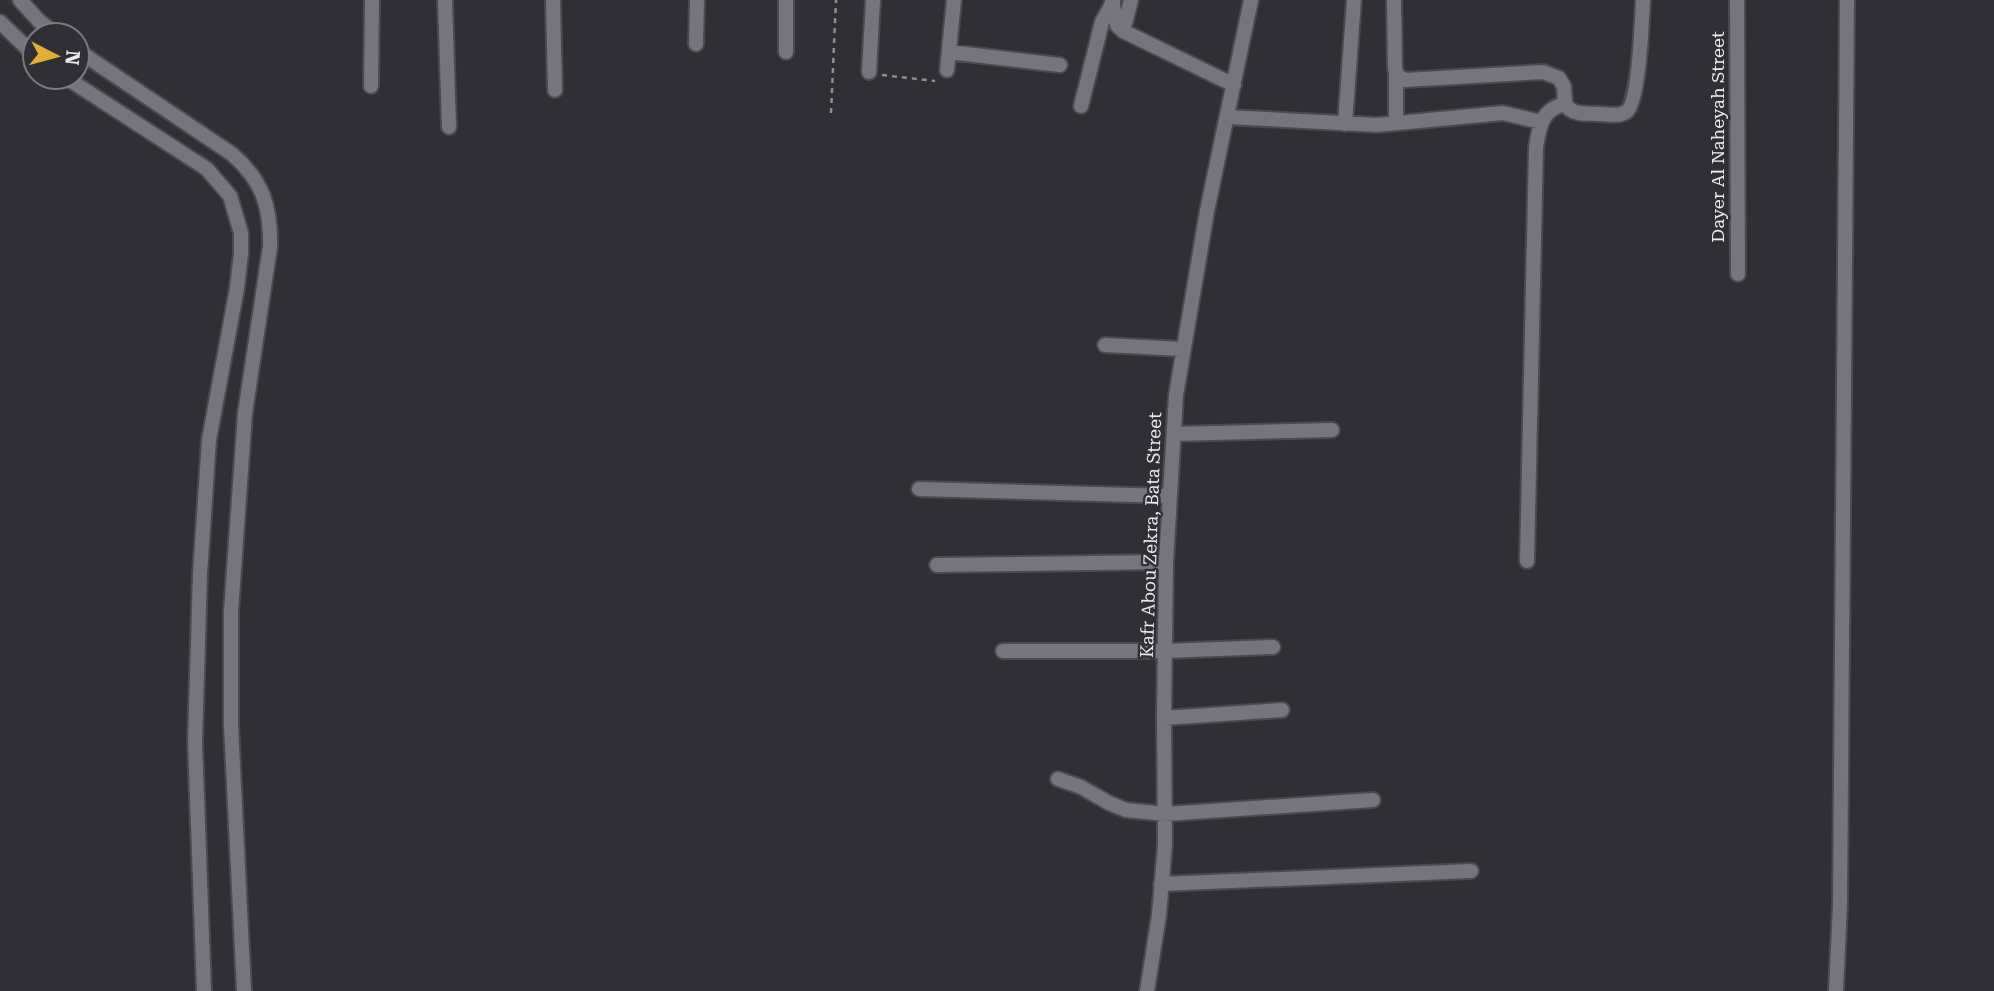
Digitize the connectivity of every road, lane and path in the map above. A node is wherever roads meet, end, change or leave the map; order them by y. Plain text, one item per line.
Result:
1 (20, 0) edge
2 (372, 0) edge
3 (445, 0) edge
4 (553, 0) edge
5 (697, 0) edge
6 (786, 0) edge
7 (836, 0) edge
8 (873, 0) edge
9 (954, 0) edge
10 (1131, 0) edge
11 (1251, 0) edge
12 (1354, 0) edge
13 (1394, 0) edge
14 (1643, 0) edge
15 (1737, 0) edge
16 (1847, 0) edge
17 (1113, 1) edge
18 (39, 21) edge
19 (0, 22) edge
20 (1123, 31) junction
21 (21, 42) edge
22 (696, 44) dead end
23 (786, 52) dead end
24 (949, 52) junction
25 (91, 59) edge
26 (1060, 65) dead end
27 (947, 70) joint
28 (869, 72) joint
29 (1396, 73) junction
30 (1234, 85) junction
31 (371, 86) dead end
32 (555, 90) dead end
33 (87, 91) edge
34 (1565, 104) junction
35 (1081, 106) dead end
36 (831, 113) dead end
37 (1228, 117) junction
38 (1396, 122) junction
39 (1541, 122) junction
40 (1345, 124) junction
41 (449, 127) dead end
42 (1738, 274) dead end
43 (1105, 345) dead end
44 (1182, 349) junction
45 (1332, 430) dead end
46 (1174, 434) junction
47 (919, 489) dead end
48 (1170, 496) junction
49 (1527, 561) dead end
50 (1166, 562) junction
51 (937, 565) dead end
52 (1273, 647) dead end
53 (1003, 651) dead end
54 (1165, 651) junction
55 (1282, 710) dead end
56 (1164, 718) junction
57 (1058, 779) dead end
58 (1373, 800) dead end
59 (1165, 814) junction
60 (1471, 871) dead end
61 (1161, 884) junction
62 (204, 991) edge
63 (244, 991) edge
64 (1147, 991) edge
65 (1836, 991) edge

1 - 18 street
2 - 31 street
3 - 41 street
4 - 32 street
5 - 22 street
6 - 23 street
7 - 36 path
8 - 28 street
9 - 24 street
10 - 20 street
11 - 30 street
12 - 40 street
13 - 29 street
14 - 34 street
15 - 42 street, Dayer Al Naheyah Street
16 - 65 street
17 - 20 street
17 - 35 street
19 - 21 street
20 - 30 street
24 - 26 street
24 - 27 street
25 - 63 street
27 - 28 path
29 - 34 street
29 - 38 street
30 - 37 street, Kafr Abou Zekra, Bata Street
33 - 62 street
34 - 39 street
37 - 40 street
37 - 44 street, Kafr Abou Zekra, Bata Street
38 - 39 street
38 - 40 street
39 - 49 street
43 - 44 street
44 - 46 street, Kafr Abou Zekra, Bata Street
45 - 46 street
46 - 48 street, Kafr Abou Zekra, Bata Street
47 - 48 street
48 - 50 street, Kafr Abou Zekra, Bata Street
50 - 51 street
50 - 54 street, Kafr Abou Zekra, Bata Street
52 - 54 street
53 - 54 street
54 - 56 street, Kafr Abou Zekra, Bata Street
55 - 56 street
56 - 59 street, Kafr Abou Zekra, Bata Street
57 - 59 street
58 - 59 street
59 - 61 street, Kafr Abou Zekra, Bata Street
60 - 61 street
61 - 64 street, Kafr Abou Zekra, Bata Street

